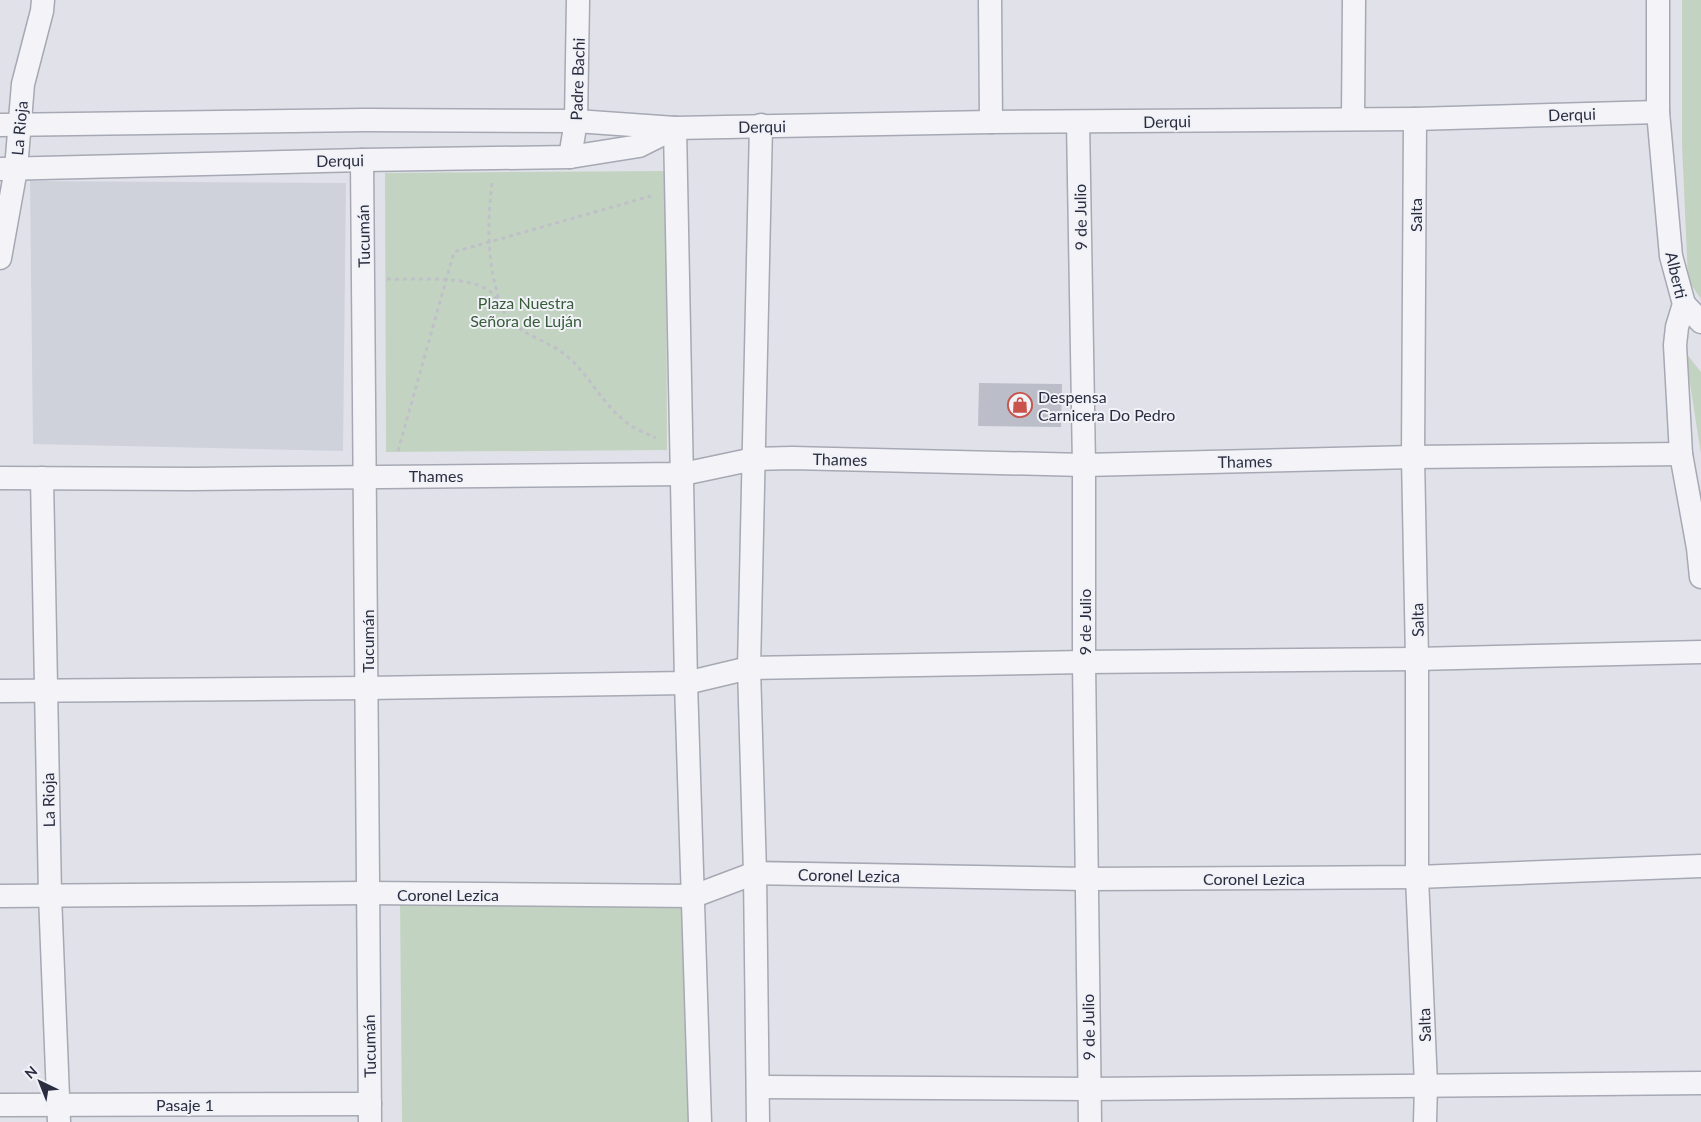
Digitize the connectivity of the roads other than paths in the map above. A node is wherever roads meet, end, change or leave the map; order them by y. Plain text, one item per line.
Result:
1 (43, 0) edge
2 (578, 0) edge
3 (990, 0) edge
4 (1354, 0) edge
5 (1658, 0) edge
6 (1658, 112) junction
7 (1353, 118) junction
8 (1415, 118) junction
9 (576, 121) junction
10 (991, 122) junction
11 (1078, 122) junction
12 (9, 125) edge
13 (761, 126) junction
14 (676, 128) junction
15 (570, 157) junction
16 (362, 160) junction
17 (8, 169) edge
18 (0, 258) edge
19 (1684, 304) junction
20 (1701, 322) edge
21 (1681, 454) junction
22 (1413, 457) junction
23 (754, 459) junction
24 (1084, 465) junction
25 (683, 474) junction
26 (366, 476) junction
27 (0, 478) edge
28 (42, 478) junction
29 (1699, 549) edge
30 (1701, 577) edge
31 (1701, 652) edge
32 (1417, 660) junction
33 (1084, 662) junction
34 (750, 668) junction
35 (686, 683) junction
36 (367, 688) junction
37 (45, 690) junction
38 (0, 691) edge
39 (1701, 866) edge
40 (755, 873) junction
41 (1418, 877) junction
42 (1086, 879) junction
43 (367, 893) junction
44 (50, 895) junction
45 (0, 896) edge
46 (694, 896) junction
47 (1701, 1083) edge
48 (1426, 1085) junction
49 (758, 1086) junction
50 (1088, 1089) junction
51 (0, 1105) edge
52 (59, 1113) edge
53 (370, 1113) edge
54 (700, 1122) edge
55 (758, 1122) edge
56 (1090, 1122) edge
57 (1426, 1122) edge

1 - 12 street, La Rioja
2 - 9 street, Padre Bachi
3 - 10 street
4 - 7 street
5 - 6 street, Alberti
6 - 8 street, Derqui
6 - 19 street, Alberti
7 - 8 street, Derqui
7 - 11 street, Derqui
8 - 22 street, Salta
9 - 12 street, Derqui
9 - 14 street, Derqui
9 - 15 street, Padre Bachi
10 - 11 street, Derqui
10 - 13 street, Derqui
11 - 24 street, 9 de Julio
12 - 17 street, La Rioja
13 - 14 street, Derqui
13 - 23 street
14 - 15 street, Derqui
14 - 25 street
15 - 16 street, Derqui
16 - 17 street, Derqui
16 - 26 street, Tucumán
17 - 18 street, La Rioja
19 - 20 street
19 - 21 street, Alberti
21 - 22 street, Thames
21 - 29 street, Alberti
22 - 24 street, Thames
22 - 32 street, Salta
23 - 24 street, Thames
23 - 25 street, Thames
23 - 34 street
24 - 33 street, 9 de Julio
25 - 26 street, Thames
25 - 35 street
26 - 28 street, Thames
26 - 36 street, Tucumán
27 - 28 street, Thames
28 - 37 street, La Rioja
29 - 30 street, Alberti
31 - 32 street
32 - 33 street
32 - 41 street, Salta
33 - 34 street
33 - 42 street, 9 de Julio
34 - 35 street
34 - 40 street
35 - 36 street
35 - 46 street
36 - 37 street
36 - 43 street, Tucumán
37 - 38 street
37 - 44 street, La Rioja
39 - 41 street, Coronel Lezica
40 - 42 street, Coronel Lezica
40 - 46 street, Coronel Lezica
40 - 49 street
41 - 42 street, Coronel Lezica
41 - 48 street, Salta
42 - 50 street, 9 de Julio
43 - 44 street, Coronel Lezica
43 - 46 street, Coronel Lezica
43 - 53 street, Tucumán
44 - 45 street, Coronel Lezica
44 - 52 street, La Rioja
46 - 54 street
47 - 48 street
48 - 50 street
48 - 57 street, Salta
49 - 50 street
49 - 55 street
50 - 56 street, 9 de Julio
51 - 52 street, Pasaje 1
52 - 53 street, Pasaje 1

